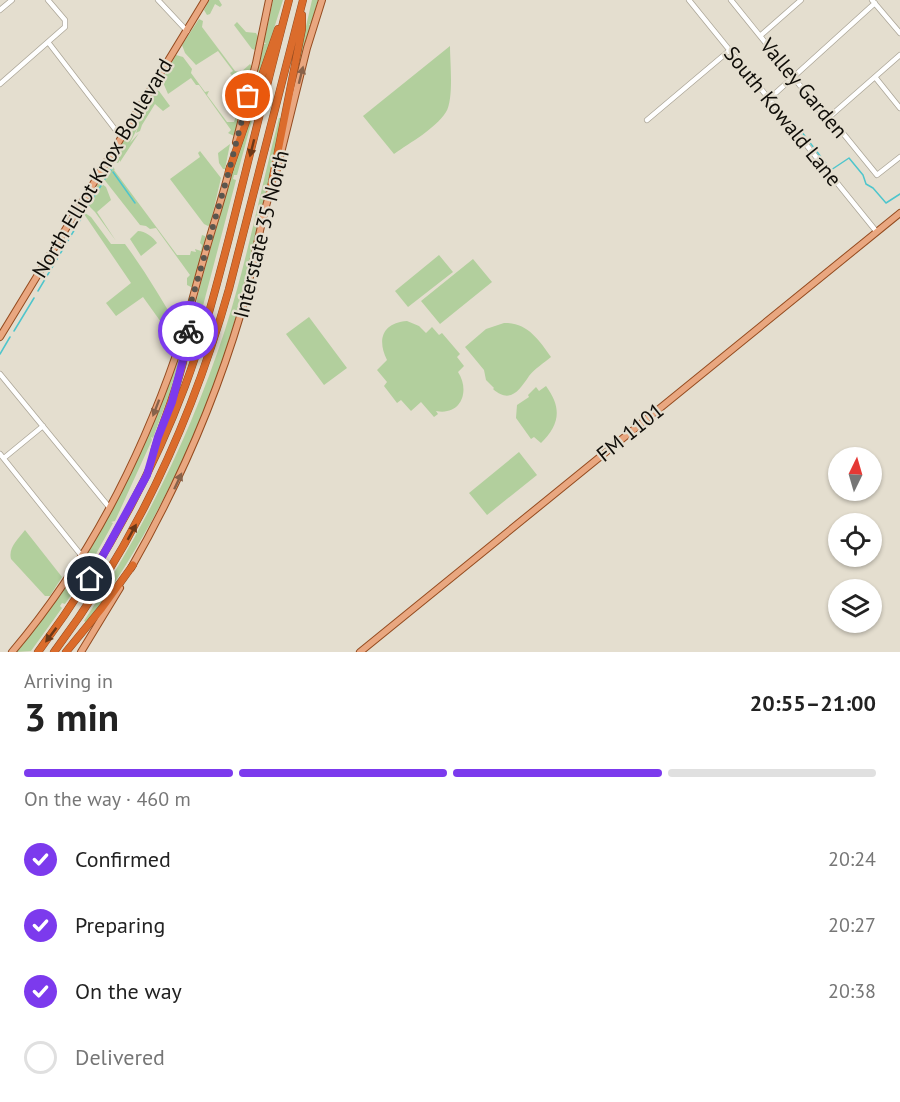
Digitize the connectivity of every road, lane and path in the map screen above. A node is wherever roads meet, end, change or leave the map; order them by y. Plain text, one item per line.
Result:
1 (12, 0) edge
2 (48, 0) edge
3 (158, 0) edge
4 (205, 0) edge
5 (269, 0) edge
6 (289, 0) edge
7 (322, 0) edge
8 (690, 0) edge
9 (731, 0) edge
10 (801, 0) edge
11 (303, 1) edge
12 (874, 2) edge
13 (0, 10) edge
14 (286, 10) junction
15 (187, 31) junction
16 (900, 33) edge
17 (760, 36) junction
18 (48, 42) junction
19 (730, 50) junction
20 (900, 55) edge
21 (875, 77) junction
22 (793, 78) junction
23 (0, 84) edge
24 (769, 99) junction
25 (900, 108) edge
26 (827, 119) junction
27 (647, 120) dead end
28 (121, 137) junction
29 (900, 157) edge
30 (229, 171) junction
31 (270, 192) junction
32 (900, 213) edge
33 (876, 231) junction
34 (186, 320) junction
35 (0, 337) edge
36 (0, 374) edge
37 (43, 426) junction
38 (2, 456) edge
39 (147, 475) junction
40 (109, 507) junction
41 (81, 555) junction
42 (133, 565) junction
43 (12, 652) edge
44 (38, 652) edge
45 (54, 652) edge
46 (66, 652) edge
47 (81, 652) edge
48 (360, 652) edge

1 - 13 street
2 - 18 street
3 - 15 street
4 - 15 main road, North Elliot Knox Boulevard
5 - 30 main road
6 - 14 highway
31 -> 7 main road, Interstate 35 North
8 - 19 street, South Kowald Lane
9 - 17 street, Valley Garden
10 - 17 street
11 - 31 highway
45 -> 11 highway
12 - 16 street
12 - 22 street
14 - 30 highway
14 -> 39 highway
15 - 28 main road, North Elliot Knox Boulevard
17 - 22 street, Valley Garden
18 - 23 street
18 - 28 street
19 - 24 street, South Kowald Lane
19 - 27 street
20 - 21 street
21 - 25 street
21 - 26 street
22 - 24 street
22 - 26 street, Valley Garden
24 - 33 street, South Kowald Lane
26 - 29 street, Valley Garden
28 - 35 main road, North Elliot Knox Boulevard
30 - 34 main road
42 -> 31 main road, Interstate 35 North
32 - 33 main road, FM 1101 / FM 1101
33 - 48 main road, FM 1101 / FM 1101
34 - 39 highway
34 -> 40 main road
36 - 37 street
37 - 38 street
37 - 40 street
38 - 41 street
39 -> 44 highway
40 - 41 main road
41 - 43 main road
42 - 46 highway
42 - 47 main road, Interstate 35 North

